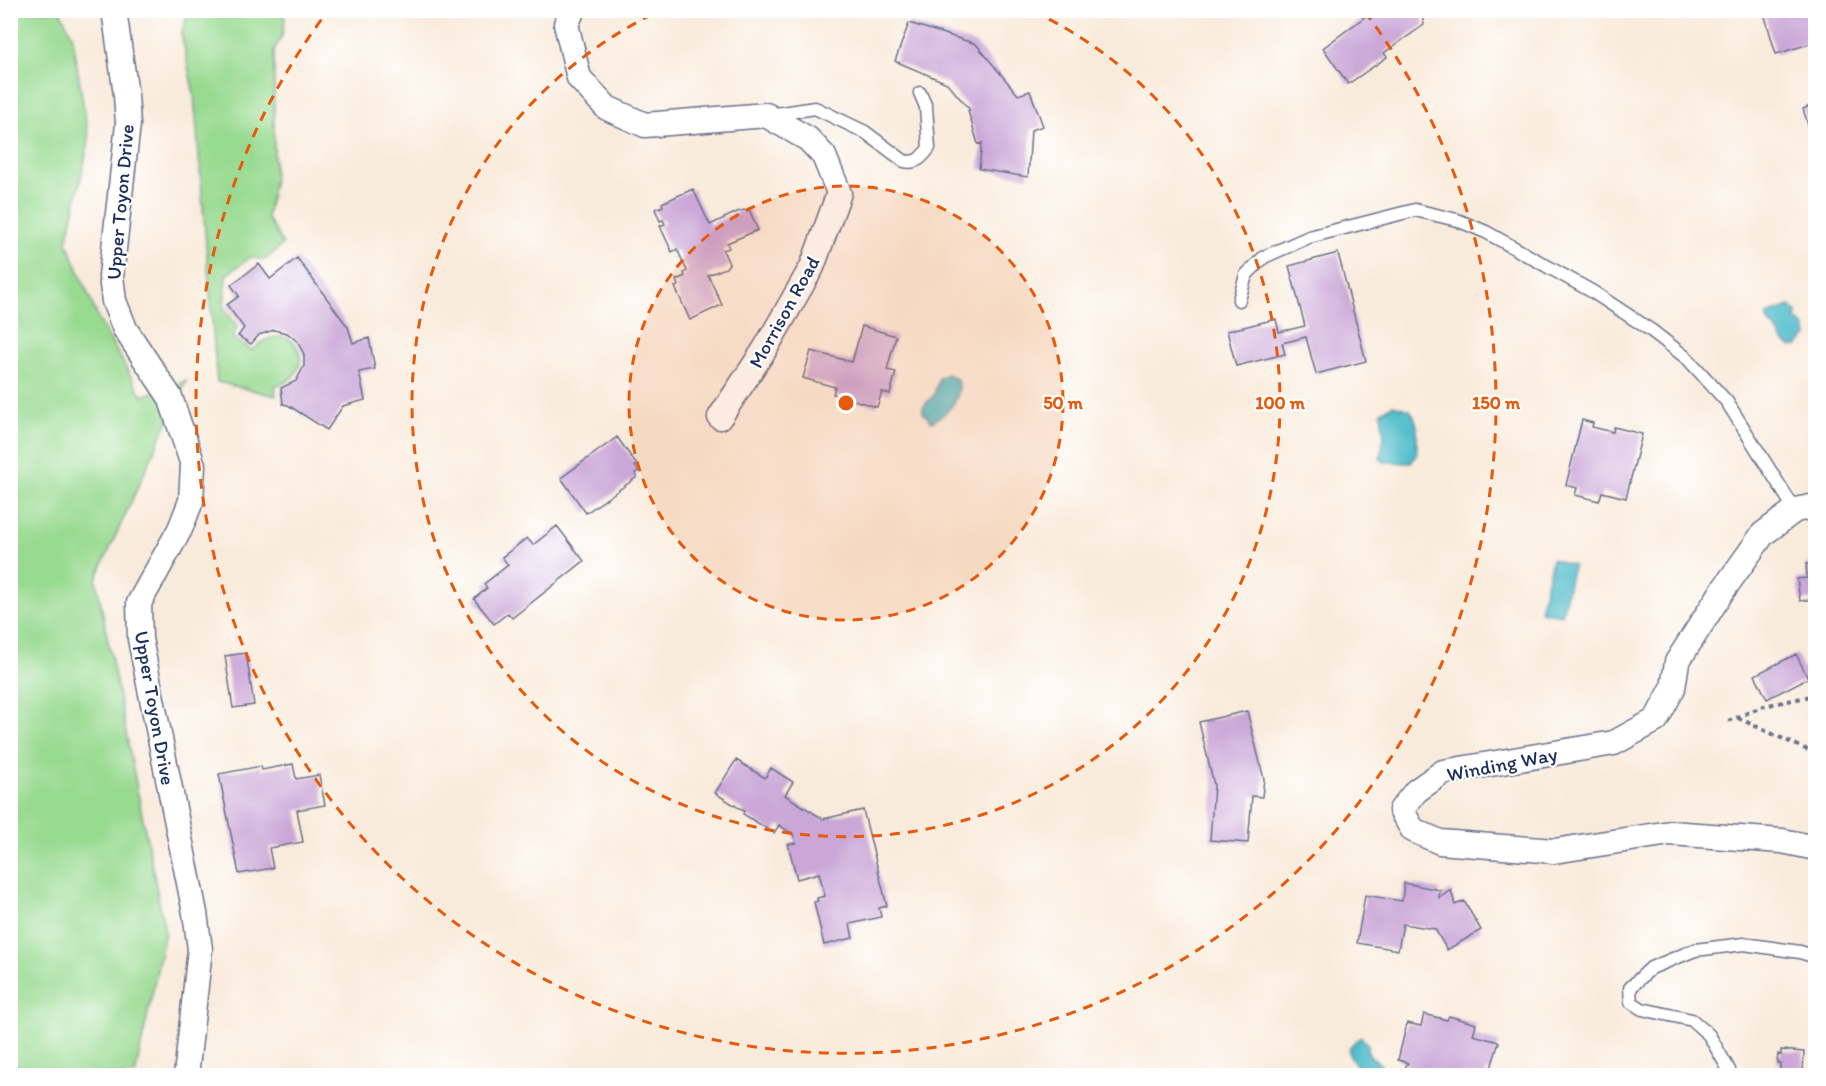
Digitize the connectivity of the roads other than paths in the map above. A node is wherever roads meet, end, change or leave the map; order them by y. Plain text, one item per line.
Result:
1 (114, 10) edge
2 (573, 10) edge
3 (920, 93) dead end
4 (766, 115) junction
5 (1239, 300) dead end
6 (720, 417) dead end
7 (1805, 508) edge
8 (1815, 848) edge
9 (1815, 957) edge
10 (186, 1076) edge
11 (1729, 1076) edge

1 - 10 street, Upper Toyon Drive
2 - 4 street
3 - 4 lane
4 - 6 street, Morrison Road
5 - 7 lane
7 - 8 street, Winding Way
9 - 11 lane

